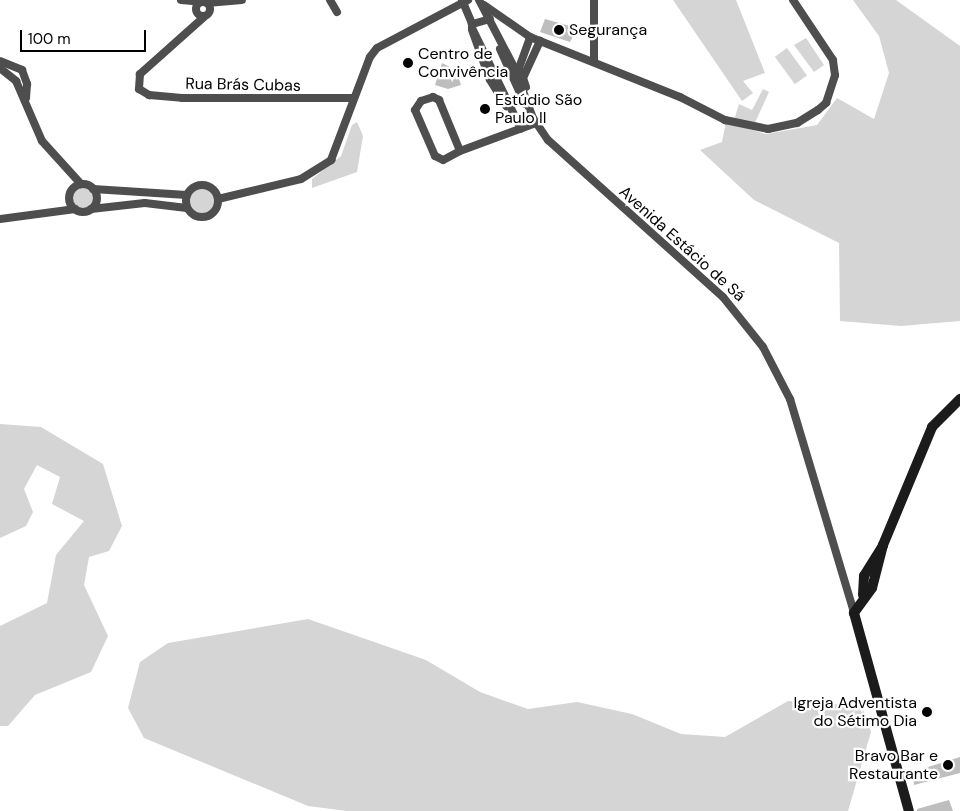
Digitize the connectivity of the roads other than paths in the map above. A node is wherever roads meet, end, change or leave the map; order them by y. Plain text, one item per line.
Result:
1 (181, 0) edge
2 (242, 0) edge
3 (330, 0) edge
4 (594, 0) edge
5 (794, 0) edge
6 (465, 1) edge
7 (479, 1) edge
8 (205, 3) junction
9 (337, 12) dead end
10 (204, 17) junction
11 (491, 21) junction
12 (472, 26) junction
13 (530, 37) junction
14 (540, 41) junction
15 (594, 60) junction
16 (0, 61) edge
17 (0, 68) edge
18 (519, 68) junction
19 (523, 78) junction
20 (26, 98) junction
21 (353, 98) junction
22 (512, 114) junction
23 (533, 118) junction
24 (521, 129) junction
25 (460, 151) junction
26 (81, 184) junction
27 (93, 189) junction
28 (187, 195) junction
29 (218, 199) junction
30 (187, 208) junction
31 (75, 209) junction
32 (91, 209) junction
33 (0, 219) edge
34 (960, 399) edge
35 (854, 613) junction
36 (909, 811) edge

1 - 8 street
2 - 8 street
3 - 9 street
4 - 15 street
5 - 15 street
6 - 12 street
6 - 21 street
7 - 11 street, Avenida Estácio de Sá
7 - 13 street
8 - 10 street
8 - 10 street
10 - 21 street, Rua Brás Cubas
11 - 12 street
11 - 18 street, Avenida Estácio de Sá
11 - 23 street, Avenida Estácio de Sá
12 - 22 street
12 - 22 street
13 - 14 street
13 - 18 street
14 - 15 street
14 - 19 street
16 - 20 street
17 - 20 street
18 - 19 street, Avenida Estácio de Sá
19 - 23 street, Avenida Estácio de Sá
20 - 26 street
21 - 29 street
22 - 24 street
23 - 24 street
23 - 35 street, Avenida Estácio de Sá
24 - 25 street
25 - 25 street
26 - 27 street
26 - 31 street
27 - 28 street
27 - 32 street
28 - 29 street
28 - 30 street
29 - 30 street
30 - 32 street
31 - 32 street
31 - 33 street
34 - 35 street
35 - 36 street

